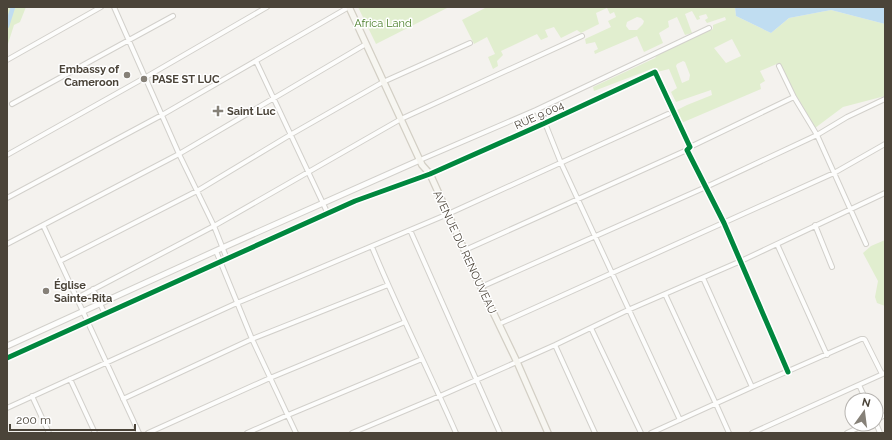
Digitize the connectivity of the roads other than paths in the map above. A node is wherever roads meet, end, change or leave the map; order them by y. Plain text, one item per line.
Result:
1 (101, 7) edge
2 (114, 7) edge
3 (267, 7) edge
4 (349, 7) edge
5 (173, 16) dead end
6 (709, 28) dead end
7 (582, 36) dead end
8 (129, 40) junction
9 (470, 43) dead end
10 (366, 44) junction
11 (7, 60) edge
12 (256, 61) junction
13 (779, 66) dead end
14 (146, 77) junction
15 (383, 82) junction
16 (794, 97) junction
17 (273, 98) junction
18 (885, 99) edge
19 (12, 104) dead end
20 (536, 110) junction
21 (668, 114) dead end
22 (162, 115) junction
23 (401, 119) junction
24 (545, 123) junction
25 (290, 135) junction
26 (817, 136) junction
27 (885, 144) edge
28 (689, 148) junction
29 (179, 154) junction
30 (7, 155) edge
31 (421, 163) junction
32 (561, 163) junction
33 (307, 172) junction
34 (834, 173) junction
35 (430, 174) junction
36 (706, 187) junction
37 (197, 191) junction
38 (885, 193) edge
39 (7, 198) edge
40 (578, 200) junction
41 (323, 203) junction
42 (851, 210) junction
43 (328, 214) junction
44 (448, 214) junction
45 (724, 223) junction
46 (43, 225) junction
47 (815, 225) junction
48 (214, 226) junction
49 (410, 230) junction
50 (594, 236) junction
51 (7, 244) edge
52 (777, 244) junction
53 (866, 244) dead end
54 (372, 247) junction
55 (222, 248) junction
56 (465, 250) junction
57 (216, 251) junction
58 (227, 259) junction
59 (60, 261) junction
60 (741, 261) junction
61 (221, 262) junction
62 (832, 266) dead end
63 (612, 274) junction
64 (703, 278) junction
65 (388, 285) junction
66 (481, 287) junction
67 (93, 289) junction
68 (665, 294) junction
69 (77, 298) junction
70 (100, 303) junction
71 (237, 304) junction
72 (628, 310) junction
73 (84, 311) junction
74 (105, 314) junction
75 (88, 322) junction
76 (405, 322) junction
77 (499, 324) junction
78 (591, 328) junction
79 (252, 339) junction
80 (555, 345) junction
81 (7, 346) edge
82 (827, 355) junction
83 (7, 358) edge
84 (422, 359) junction
85 (517, 362) junction
86 (107, 363) junction
87 (788, 372) junction
88 (884, 373) edge
89 (270, 378) junction
90 (70, 379) junction
91 (476, 380) junction
92 (859, 385) junction
93 (752, 387) junction
94 (862, 392) edge
95 (32, 396) junction
96 (440, 396) junction
97 (123, 399) junction
98 (716, 404) junction
99 (7, 408) edge
100 (288, 415) junction
101 (680, 420) junction
102 (49, 433) edge
103 (95, 433) edge
104 (139, 433) edge
105 (148, 433) edge
106 (247, 433) edge
107 (296, 433) edge
108 (352, 433) edge
109 (456, 433) edge
110 (500, 433) edge
111 (548, 433) edge
112 (595, 433) edge
113 (641, 433) edge
114 (651, 433) edge
115 (729, 433) edge
116 (752, 433) edge

1 - 11 street
2 - 8 street
3 - 14 street
4 - 10 main road, AVENUE DU RENOUVEAU
4 - 12 street
5 - 8 street
6 - 20 street, RUE 9.004
7 - 23 street
8 - 14 street
8 - 19 street
9 - 15 street
10 - 15 main road, AVENUE DU RENOUVEAU
10 - 17 street
12 - 17 street
12 - 22 street
13 - 16 street
14 - 22 street
14 - 30 street
15 - 23 main road, AVENUE DU RENOUVEAU
15 - 25 street
16 - 26 street
16 - 28 street
17 - 25 street
17 - 29 street
18 - 26 street
20 - 24 street
20 - 31 street, RUE 9.004
21 - 32 street
22 - 29 street
22 - 39 street
23 - 31 main road, AVENUE DU RENOUVEAU
23 - 33 street
24 - 28 street, RUE 9.004
24 - 32 street
24 - 35 street, RUE 9.004
25 - 33 street
25 - 37 street
26 - 34 street
26 - 36 street
27 - 34 street
28 - 36 street
28 - 40 street
29 - 37 street
29 - 46 street
31 - 35 main road, AVENUE DU RENOUVEAU
31 - 41 street
32 - 40 street
32 - 44 street
33 - 41 street
33 - 48 street
34 - 42 street
34 - 45 street
35 - 43 street
35 - 44 main road, AVENUE DU RENOUVEAU
36 - 45 street
36 - 50 street
37 - 48 street
37 - 59 street
38 - 42 street
40 - 50 street
40 - 56 street
41 - 43 street
41 - 55 street
42 - 47 street
42 - 53 street
43 - 58 street
44 - 49 street
44 - 56 main road, AVENUE DU RENOUVEAU
45 - 60 street
45 - 63 street
46 - 51 street
46 - 59 street
47 - 52 street
47 - 62 street
48 - 55 street
48 - 67 street
49 - 54 street
49 - 91 street
50 - 63 street
50 - 66 street
52 - 60 street
52 - 82 street
54 - 65 street
54 - 71 street
55 - 57 street
55 - 58 street
56 - 66 main road, AVENUE DU RENOUVEAU
57 - 61 street
57 - 70 street
58 - 61 street
59 - 69 street
60 - 64 street
60 - 87 street
61 - 71 street
61 - 74 street
63 - 72 street
63 - 77 street
64 - 68 street
64 - 93 street
65 - 76 street
65 - 79 street
66 - 77 main road, AVENUE DU RENOUVEAU
67 - 69 street
67 - 70 street
68 - 72 street
68 - 98 street
69 - 73 street
70 - 73 street
70 - 74 street
71 - 79 street
71 - 86 street
72 - 78 street
72 - 101 street
73 - 75 street
73 - 81 street
74 - 75 street
75 - 83 street
75 - 86 street
76 - 84 street
76 - 89 street
77 - 85 main road, AVENUE DU RENOUVEAU
78 - 80 street
78 - 113 street
79 - 89 street
79 - 97 street
80 - 85 street
80 - 112 street
82 - 87 street
82 - 88 street
84 - 96 street
84 - 100 street
85 - 91 street
85 - 111 main road, AVENUE DU RENOUVEAU
86 - 90 street
86 - 97 street
87 - 93 street
88 - 92 street
89 - 100 street
89 - 105 street
90 - 95 street
90 - 103 street
91 - 96 street
91 - 110 street
92 - 94 street
92 - 116 street
93 - 98 street
95 - 99 street
95 - 102 street
96 - 108 street
96 - 109 street
97 - 104 street
98 - 101 street
98 - 115 street
100 - 106 street
100 - 107 street
101 - 114 street

